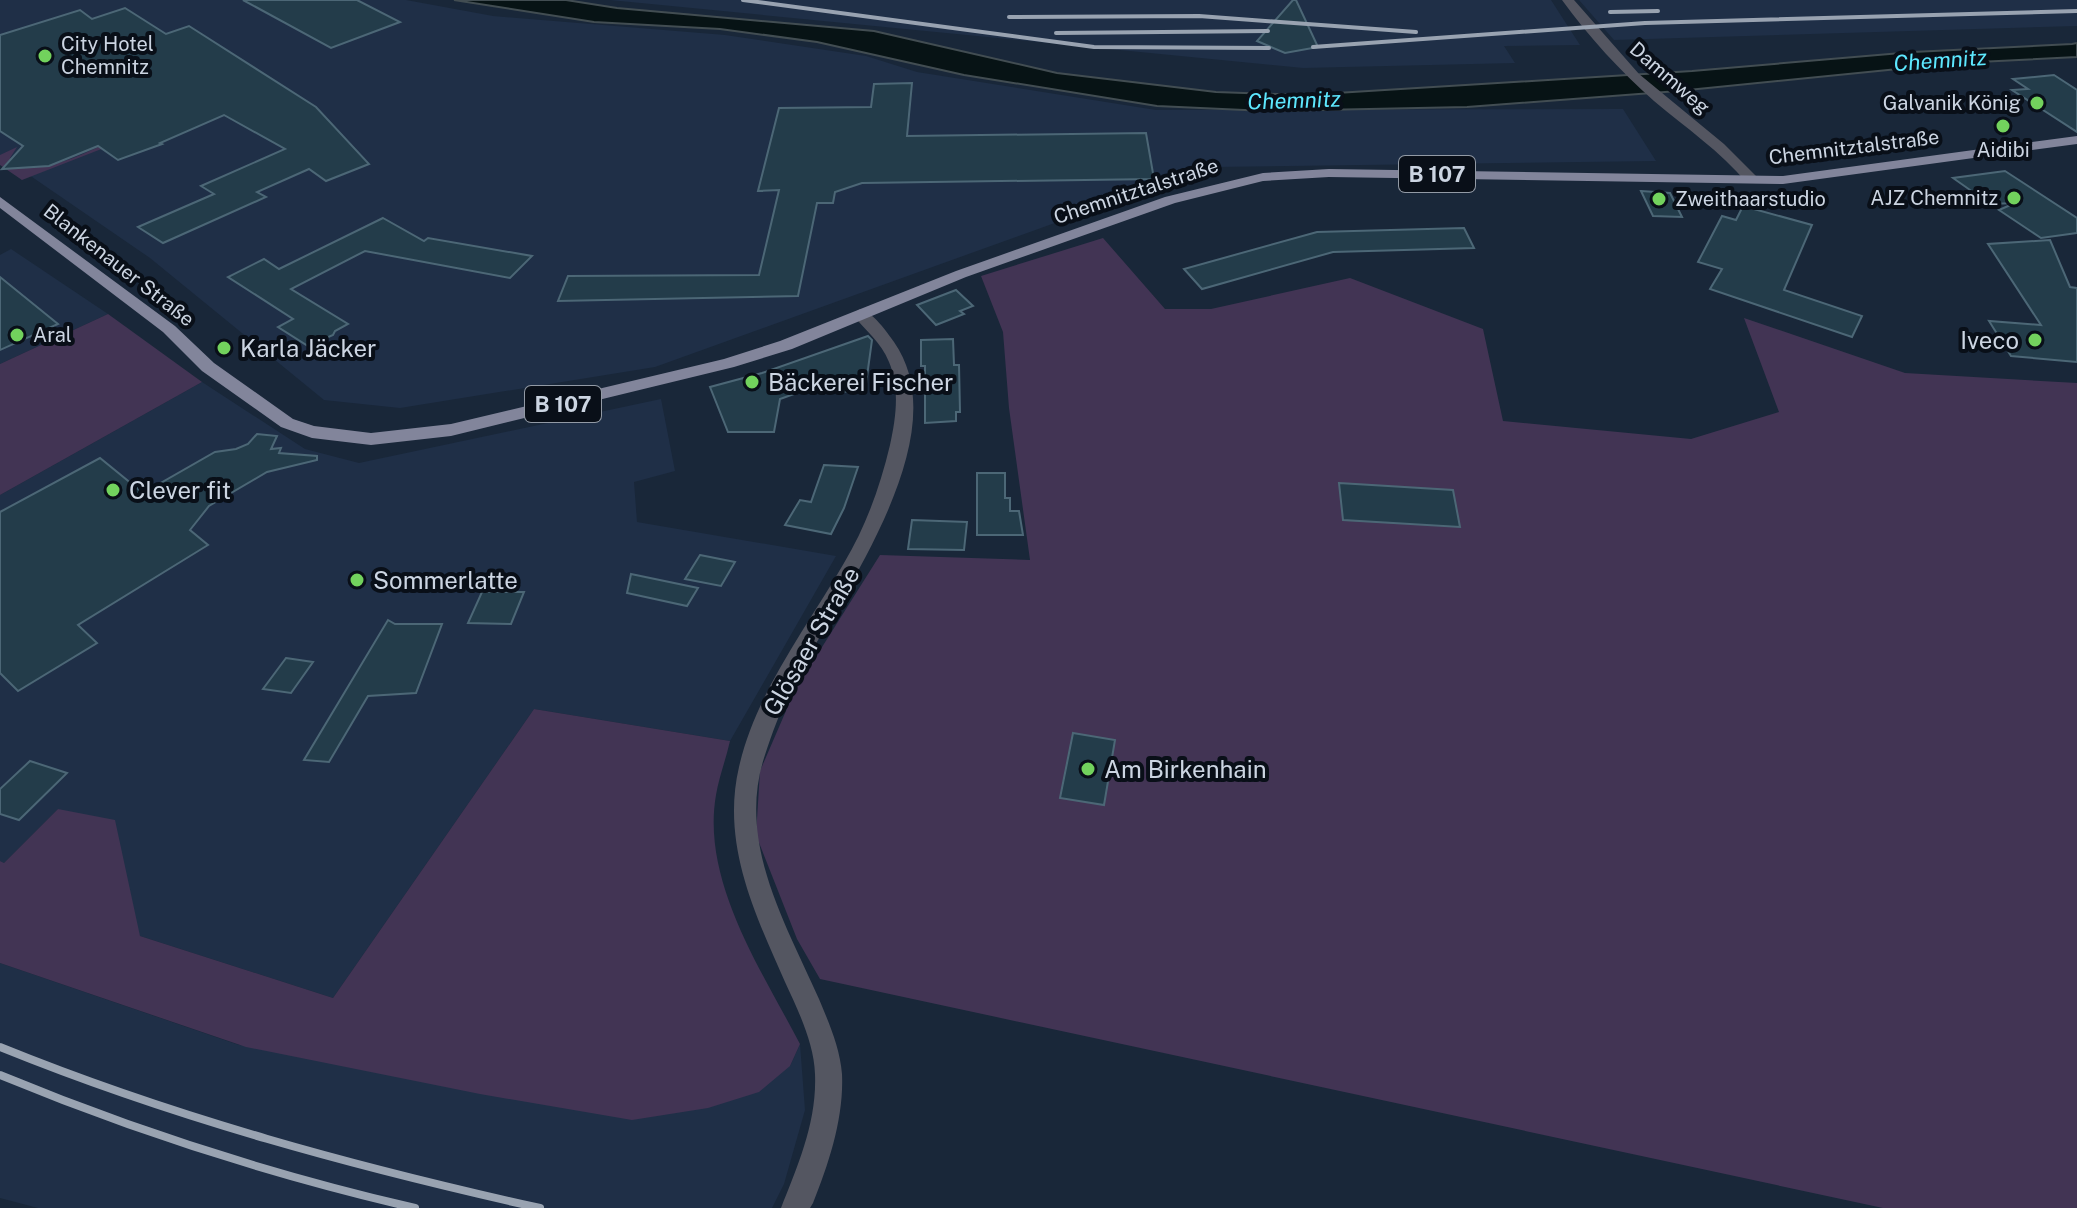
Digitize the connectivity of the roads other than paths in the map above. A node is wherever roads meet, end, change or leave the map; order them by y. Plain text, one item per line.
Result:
1 (1568, 0) edge
2 (2077, 140) edge
3 (1752, 180) junction
4 (0, 201) edge
5 (860, 314) junction
6 (287, 423) joint
7 (795, 1208) edge

1 - 3 street, Dammweg
2 - 3 main road, Chemnitztalstraße / B 107
3 - 5 main road, Chemnitztalstraße / B 107
4 - 6 main road, Blankenauer Straße / B 107
5 - 6 main road, Chemnitztalstraße / B 107
5 - 7 street, Glösaer Straße

